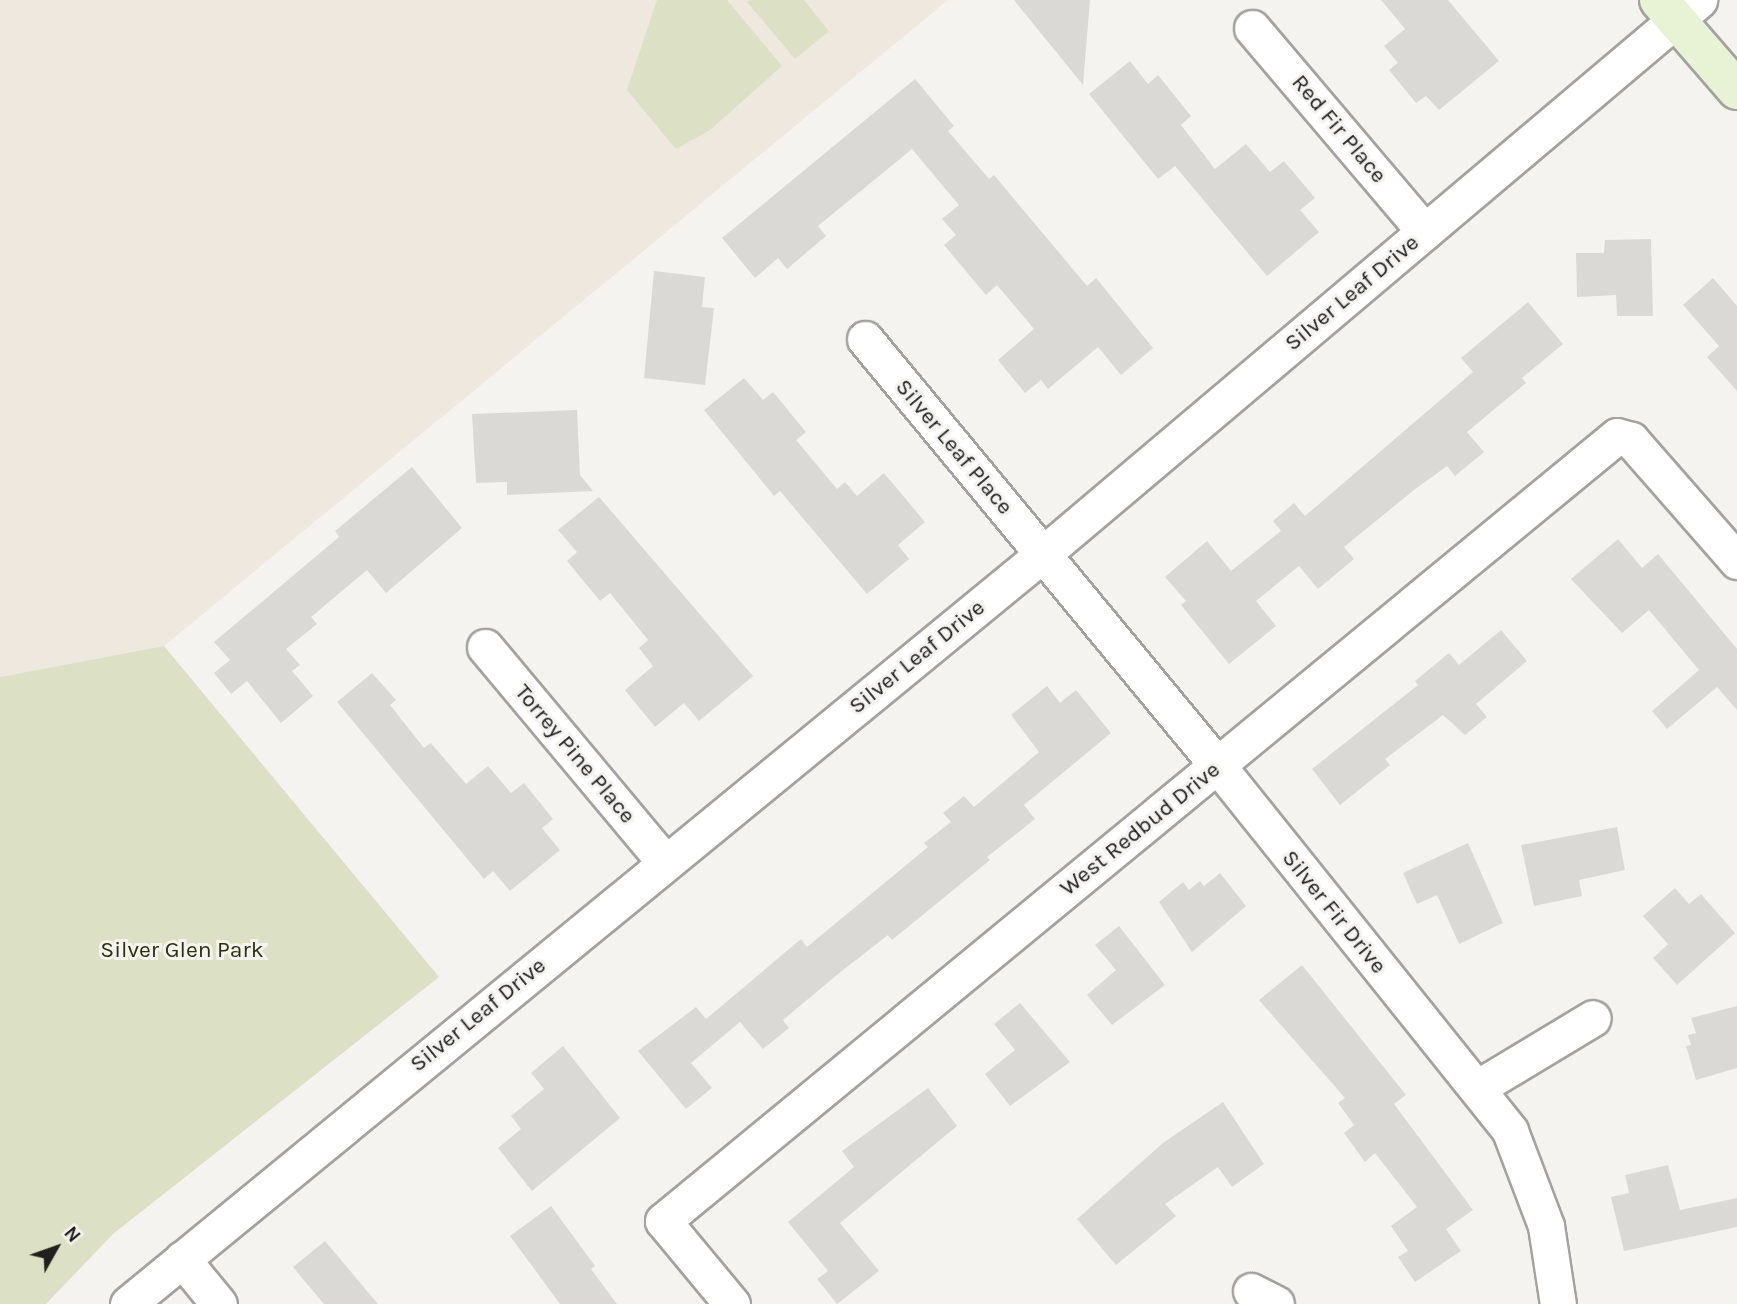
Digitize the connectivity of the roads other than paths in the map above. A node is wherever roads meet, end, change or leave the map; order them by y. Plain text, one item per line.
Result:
1 (1678, 6) edge
2 (1252, 27) dead end
3 (1737, 90) edge
4 (1425, 232) junction
5 (865, 338) dead end
6 (1043, 554) junction
7 (1737, 561) edge
8 (485, 647) dead end
9 (1218, 766) junction
10 (664, 861) junction
11 (1593, 1018) dead end
12 (1477, 1088) junction
13 (182, 1259) junction
14 (128, 1304) edge
15 (219, 1304) edge
16 (732, 1304) edge
17 (1558, 1304) edge

1 - 3 main road
1 - 4 street, Silver Leaf Drive
2 - 4 street, Red Fir Place
4 - 6 street, Silver Leaf Drive
5 - 6 street, Silver Leaf Place
6 - 9 street, Silver Fir Drive
6 - 10 street, Silver Leaf Drive
7 - 9 street, West Redbud Drive
8 - 10 street, Torrey Pine Place
9 - 12 street, Silver Fir Drive
9 - 16 street, West Redbud Drive
10 - 13 street, Silver Leaf Drive
11 - 12 street
12 - 17 street, Silver Fir Drive
13 - 14 street, Silver Leaf Drive
13 - 15 street

